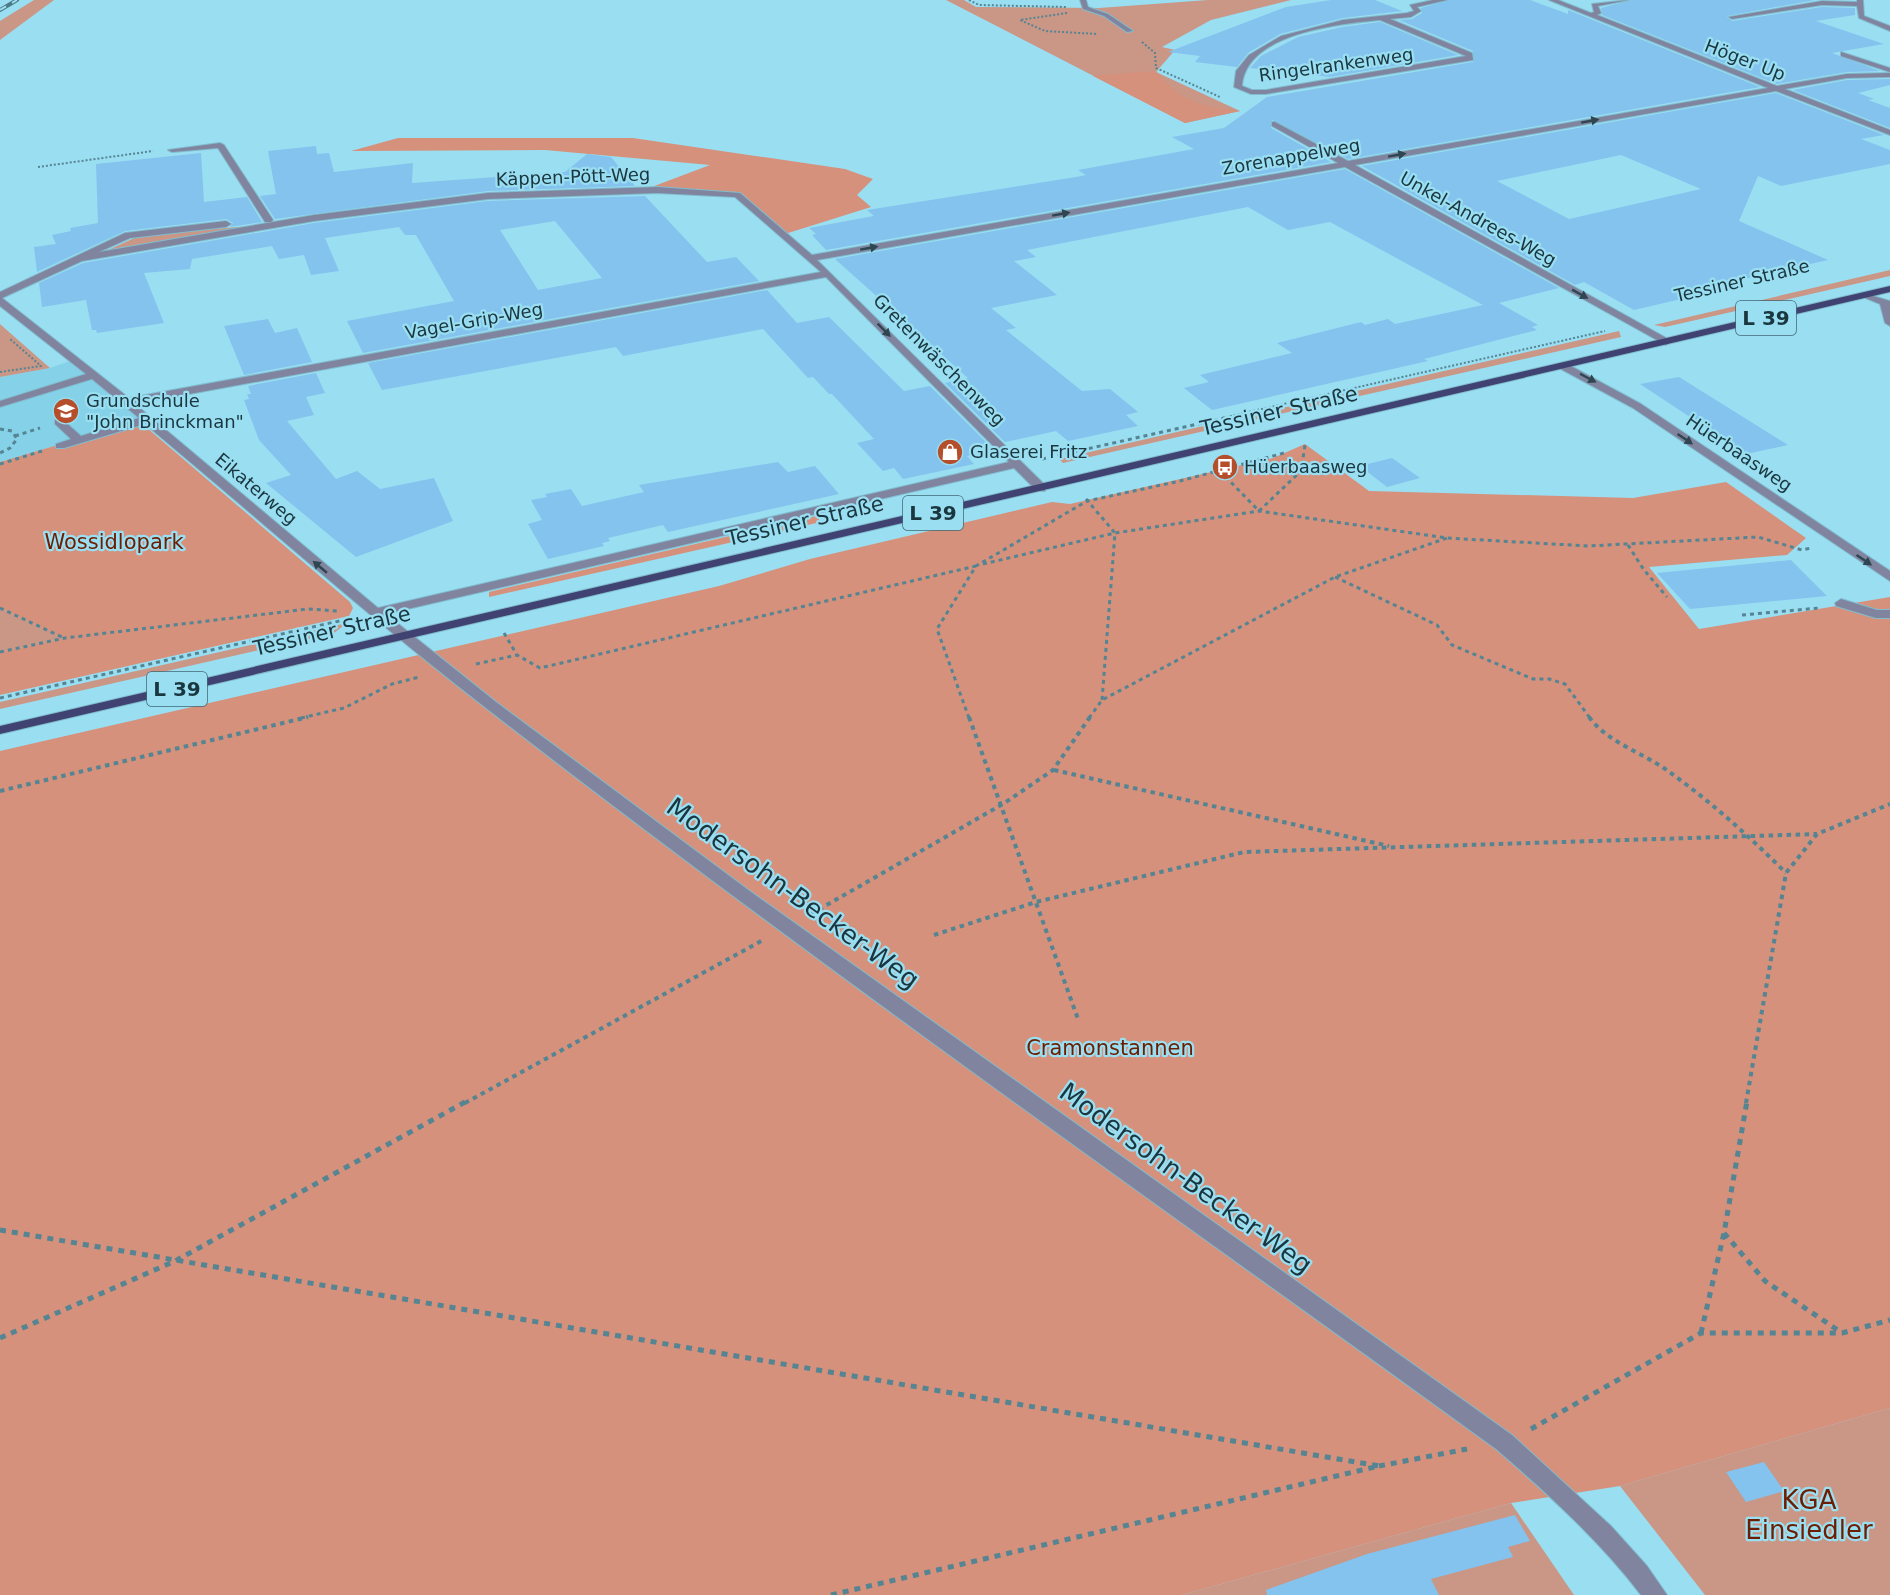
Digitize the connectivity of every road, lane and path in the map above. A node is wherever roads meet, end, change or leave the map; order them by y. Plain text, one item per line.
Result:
1 (969, 0) edge
2 (1444, 0) edge
3 (1552, 0) edge
4 (1626, 0) edge
5 (1860, 2) edge
6 (1084, 4) edge
7 (1067, 13) dead end
8 (1590, 15) junction
9 (1731, 17) dead end
10 (1379, 18) junction
11 (1890, 29) edge
12 (1129, 31) joint
13 (1097, 34) dead end
14 (1844, 54) dead end
15 (1890, 73) edge
16 (1777, 88) junction
17 (1225, 100) dead end
18 (1275, 123) dead end
19 (1890, 133) edge
20 (172, 150) joint
21 (1345, 164) junction
22 (38, 167) dead end
23 (314, 218) junction
24 (268, 220) junction
25 (82, 258) junction
26 (811, 258) junction
27 (828, 274) junction
28 (1890, 289) edge
29 (1866, 294) junction
30 (0, 296) edge
31 (0, 301) edge
32 (1888, 304) edge
33 (1890, 323) edge
34 (1635, 325) junction
35 (8, 338) dead end
36 (1666, 342) junction
37 (1563, 366) junction
38 (0, 372) edge
39 (95, 375) junction
40 (127, 402) junction
41 (0, 404) edge
42 (146, 420) junction
43 (59, 423) dead end
44 (0, 429) edge
45 (78, 440) junction
46 (60, 446) joint
47 (0, 453) edge
48 (0, 464) edge
49 (1016, 464) junction
50 (1220, 471) junction
51 (1041, 488) junction
52 (1259, 511) junction
53 (1115, 533) junction
54 (1447, 538) junction
55 (1839, 542) junction
56 (1627, 544) junction
57 (976, 566) junction
58 (1335, 577) junction
59 (1890, 577) edge
60 (1668, 597) dead end
61 (1845, 604) joint
62 (0, 608) edge
63 (371, 610) junction
64 (1890, 614) edge
65 (1742, 615) dead end
66 (404, 636) junction
67 (65, 638) junction
68 (0, 652) edge
69 (517, 655) dead end
70 (392, 684) dead end
71 (0, 698) edge
72 (1102, 700) junction
73 (0, 730) edge
74 (1053, 770) junction
75 (0, 791) edge
76 (1003, 804) junction
77 (1890, 804) edge
78 (1817, 834) junction
79 (1749, 836) junction
80 (1396, 847) junction
81 (1786, 873) junction
82 (1036, 902) junction
83 (788, 927) junction
84 (934, 935) dead end
85 (1078, 1019) dead end
86 (0, 1230) edge
87 (1724, 1233) junction
88 (175, 1261) junction
89 (1890, 1320) edge
90 (1701, 1333) junction
91 (1842, 1333) junction
92 (0, 1338) edge
93 (1561, 1414) dead end
94 (1504, 1442) junction
95 (1379, 1466) junction
96 (831, 1595) edge
97 (1655, 1595) edge

1 - 6 path
2 - 10 street, Ringelrankenweg
3 - 8 street, Höger Up
4 - 8 street
5 - 9 street
5 - 11 street
6 - 12 street
7 - 13 path
8 - 16 street, Höger Up
10 - 10 street, Ringelrankenweg
12 - 17 path
14 - 15 street
15 - 16 street, Zorenappelweg
16 - 19 street, Höger Up
21 -> 16 street, Zorenappelweg
18 - 21 street, Unkel-Andrees-Weg
20 - 22 path
20 - 24 street
26 -> 21 street, Zorenappelweg
21 -> 34 street, Unkel-Andrees-Weg
23 - 24 street, Käppen-Pött-Weg
23 - 25 street, Käppen-Pött-Weg
23 - 26 street, Käppen-Pött-Weg
24 - 25 street, Käppen-Pött-Weg
25 - 30 street, Käppen-Pött-Weg
26 - 27 street, Gretenwäschenweg
27 - 40 street, Vagel-Grip-Weg
27 -> 49 street, Gretenwäschenweg
28 - 29 main road, Tessiner Straße / L 39
29 - 32 street
29 - 36 main road, Tessiner Straße / L 39
31 - 39 street, Eikaterweg
32 - 33 street
34 - 36 street, Unkel-Andrees-Weg
34 - 49 path, Tessiner Straße
35 - 38 path
36 - 37 main road, Tessiner Straße / L 39
37 - 51 main road, Tessiner Straße / L 39
37 -> 55 street, Hüerbaasweg
39 - 40 street, Eikaterweg
39 - 41 street
40 - 42 street, Eikaterweg
42 - 45 street
63 -> 42 street, Eikaterweg
43 - 45 street
44 - 47 path
45 - 46 street
46 - 48 path
49 - 51 street, Gretenwäschenweg
49 - 63 street, Tessiner Straße
50 - 52 path
50 - 52 path
50 - 57 path
51 - 66 main road, Tessiner Straße / L 39
52 - 53 path
52 - 54 path
53 - 57 path
53 - 72 path
54 - 56 path
54 - 58 path
55 - 56 path
55 -> 59 street, Hüerbaasweg
56 - 60 path
57 - 69 path
57 - 76 path
58 - 72 path
58 - 79 path
61 - 64 street
61 - 65 path
62 - 67 path
63 - 66 street, Eikaterweg
63 - 67 path
63 - 71 path
66 - 73 main road, Tessiner Straße / L 39
66 - 83 street, Modersohn-Becker-Weg
67 - 68 path
70 - 75 path
72 - 74 path
74 - 76 path
74 - 80 path
76 - 82 path
76 - 83 path
77 - 78 path
78 - 79 path
78 - 81 path
79 - 80 path
79 - 81 path
80 - 82 path
81 - 87 path
82 - 84 path
82 - 85 path
83 - 88 path
83 - 94 street, Modersohn-Becker-Weg
86 - 88 path
87 - 90 path
87 - 91 path
88 - 92 path
88 - 95 path
89 - 91 path
90 - 91 path
90 - 93 path
94 - 95 path
94 - 97 street, Modersohn-Becker-Weg
95 - 96 path

